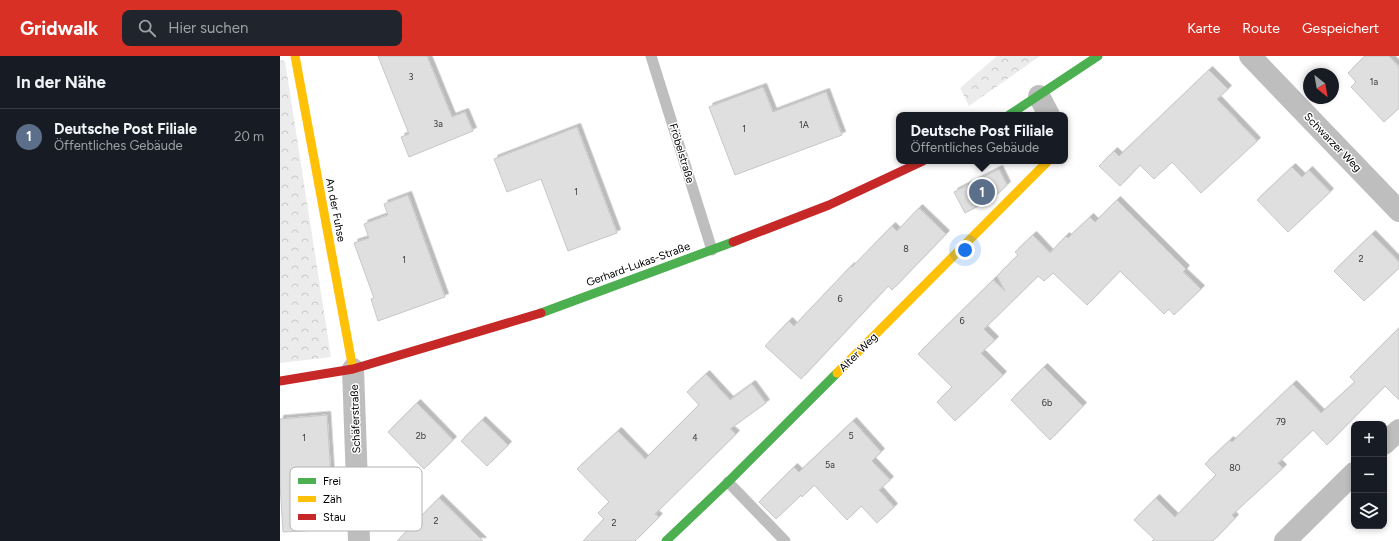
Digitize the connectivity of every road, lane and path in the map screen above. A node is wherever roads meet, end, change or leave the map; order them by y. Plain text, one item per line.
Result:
1 (295, 56) edge
2 (651, 56) edge
3 (1098, 56) edge
4 (1250, 56) edge
5 (1044, 105) edge
6 (1020, 112) edge
7 (917, 164) edge
8 (1045, 164) edge
9 (1399, 211) edge
10 (712, 250) junction
11 (353, 368) junction
12 (280, 381) edge
13 (1399, 430) edge
14 (1387, 441) edge
15 (356, 467) edge
16 (1351, 477) edge
17 (728, 482) junction
18 (359, 531) edge
19 (359, 541) edge
20 (666, 541) edge
21 (785, 541) edge
22 (1285, 541) edge

1 - 11 street, An der Fuhse
2 - 10 lane, Fröbelstraße
3 - 5 street
4 - 9 street, Schwarzer Weg
5 - 6 street
7 - 10 street, Gerhard-Lukas-Straße
8 - 17 street, Alter Weg
10 - 11 street, Gerhard-Lukas-Straße
11 - 12 street, Gerhard-Lukas-Straße
11 - 15 street, Schäferstraße
13 - 14 street
16 - 22 street
17 - 20 street, Alter Weg
17 - 21 lane
18 - 19 street, Schäferstraße

